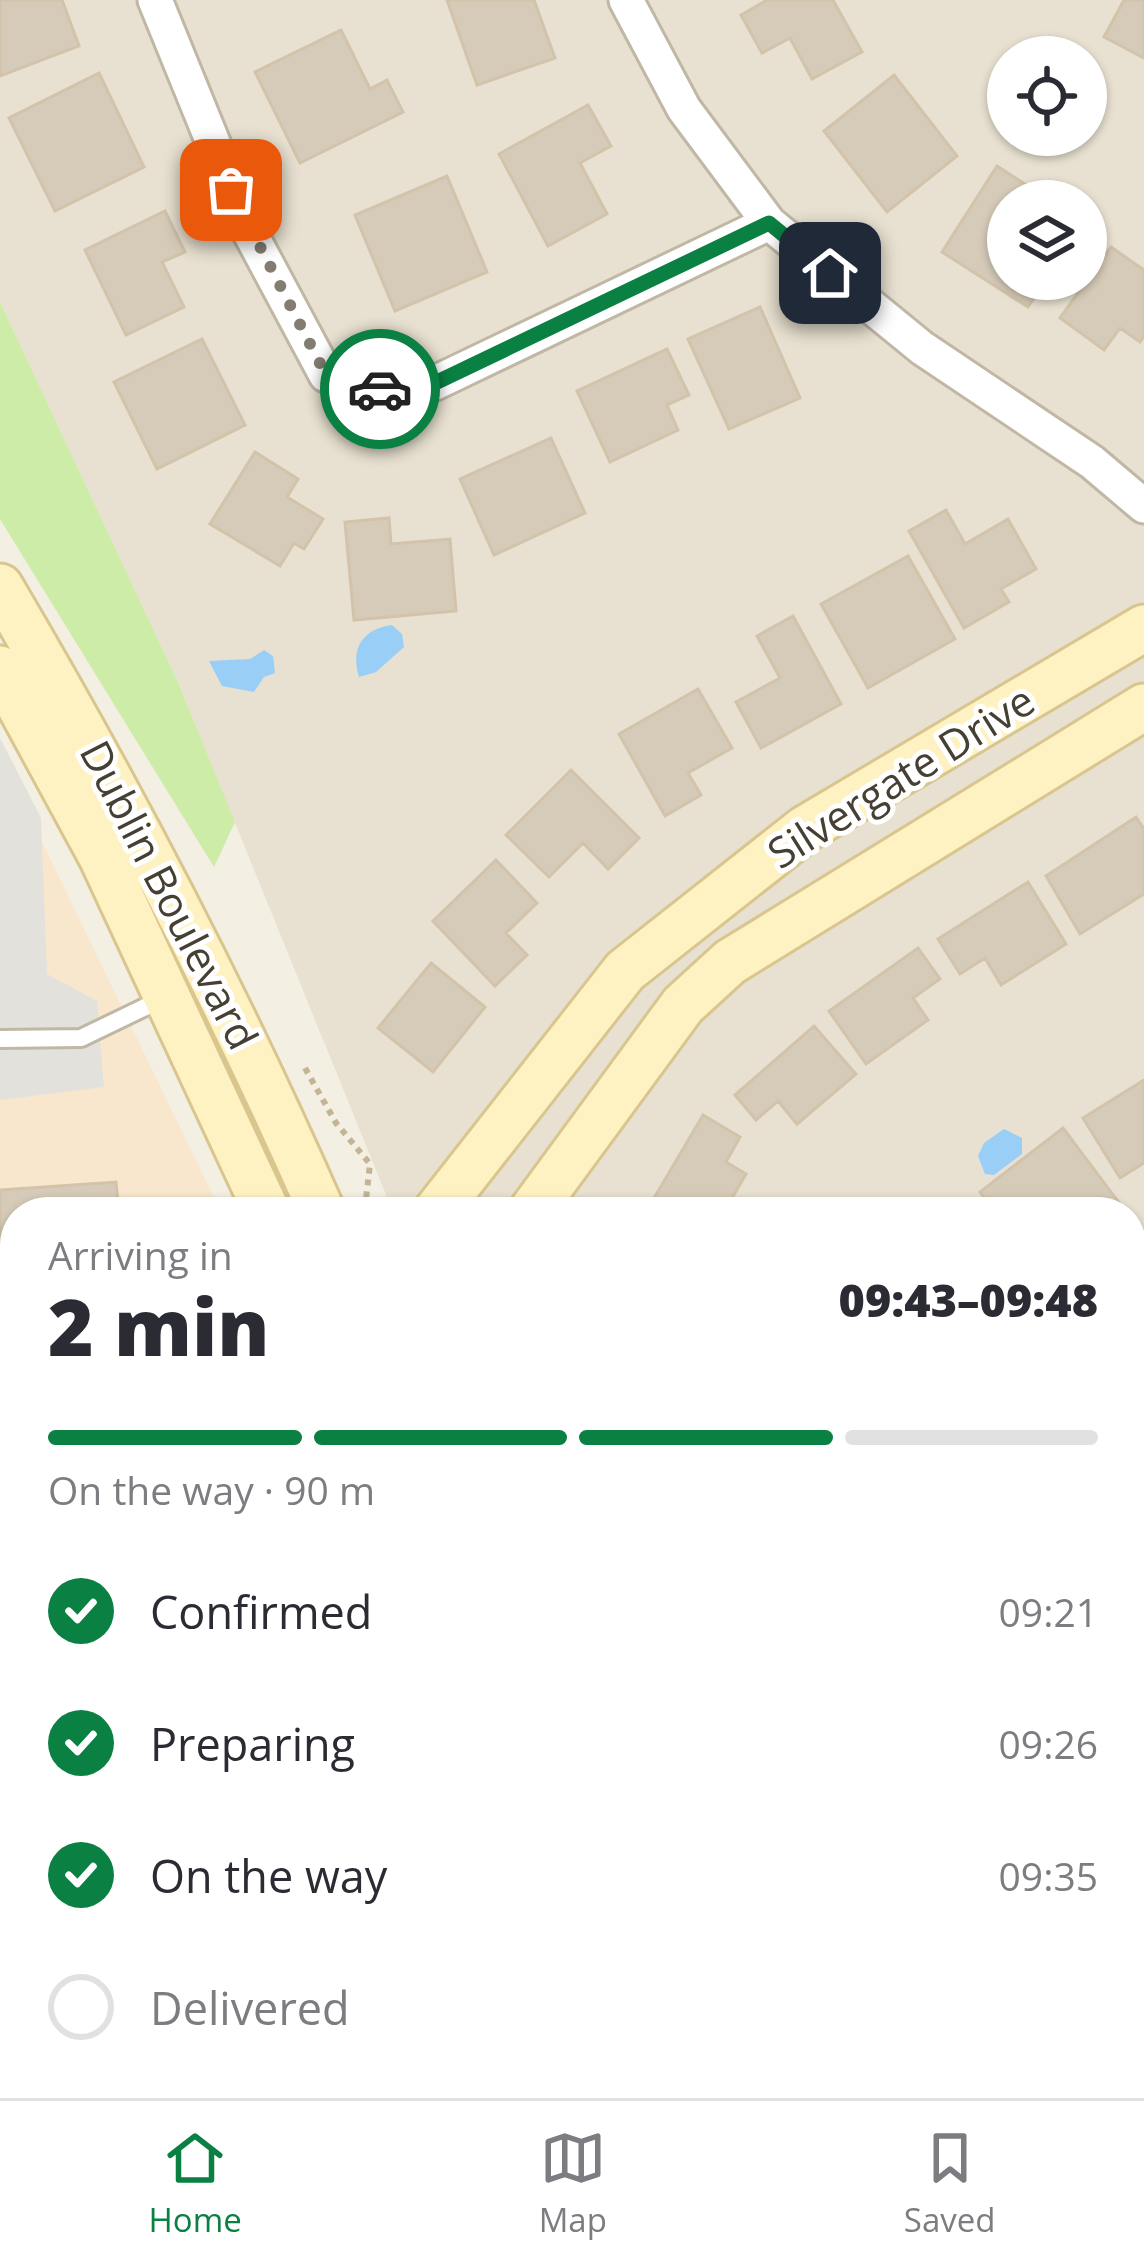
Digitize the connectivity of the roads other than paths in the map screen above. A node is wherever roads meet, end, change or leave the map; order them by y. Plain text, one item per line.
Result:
1 (155, 0) edge
2 (626, 0) edge
3 (769, 223) junction
4 (1144, 506) edge
5 (0, 587) edge
6 (1144, 628) edge
7 (0, 669) edge
8 (1144, 707) edge
9 (166, 997) junction
10 (0, 1039) edge
11 (260, 1197) edge
12 (315, 1197) edge
13 (448, 1197) edge
14 (542, 1197) edge

1 - 3 street
2 - 3 street
3 - 4 street
5 - 12 street, Dublin Boulevard
6 - 13 street, Silvergate Drive
7 - 9 street, Dublin Boulevard
8 - 14 street, Silvergate Drive
9 - 10 lane
9 - 11 street, Dublin Boulevard

